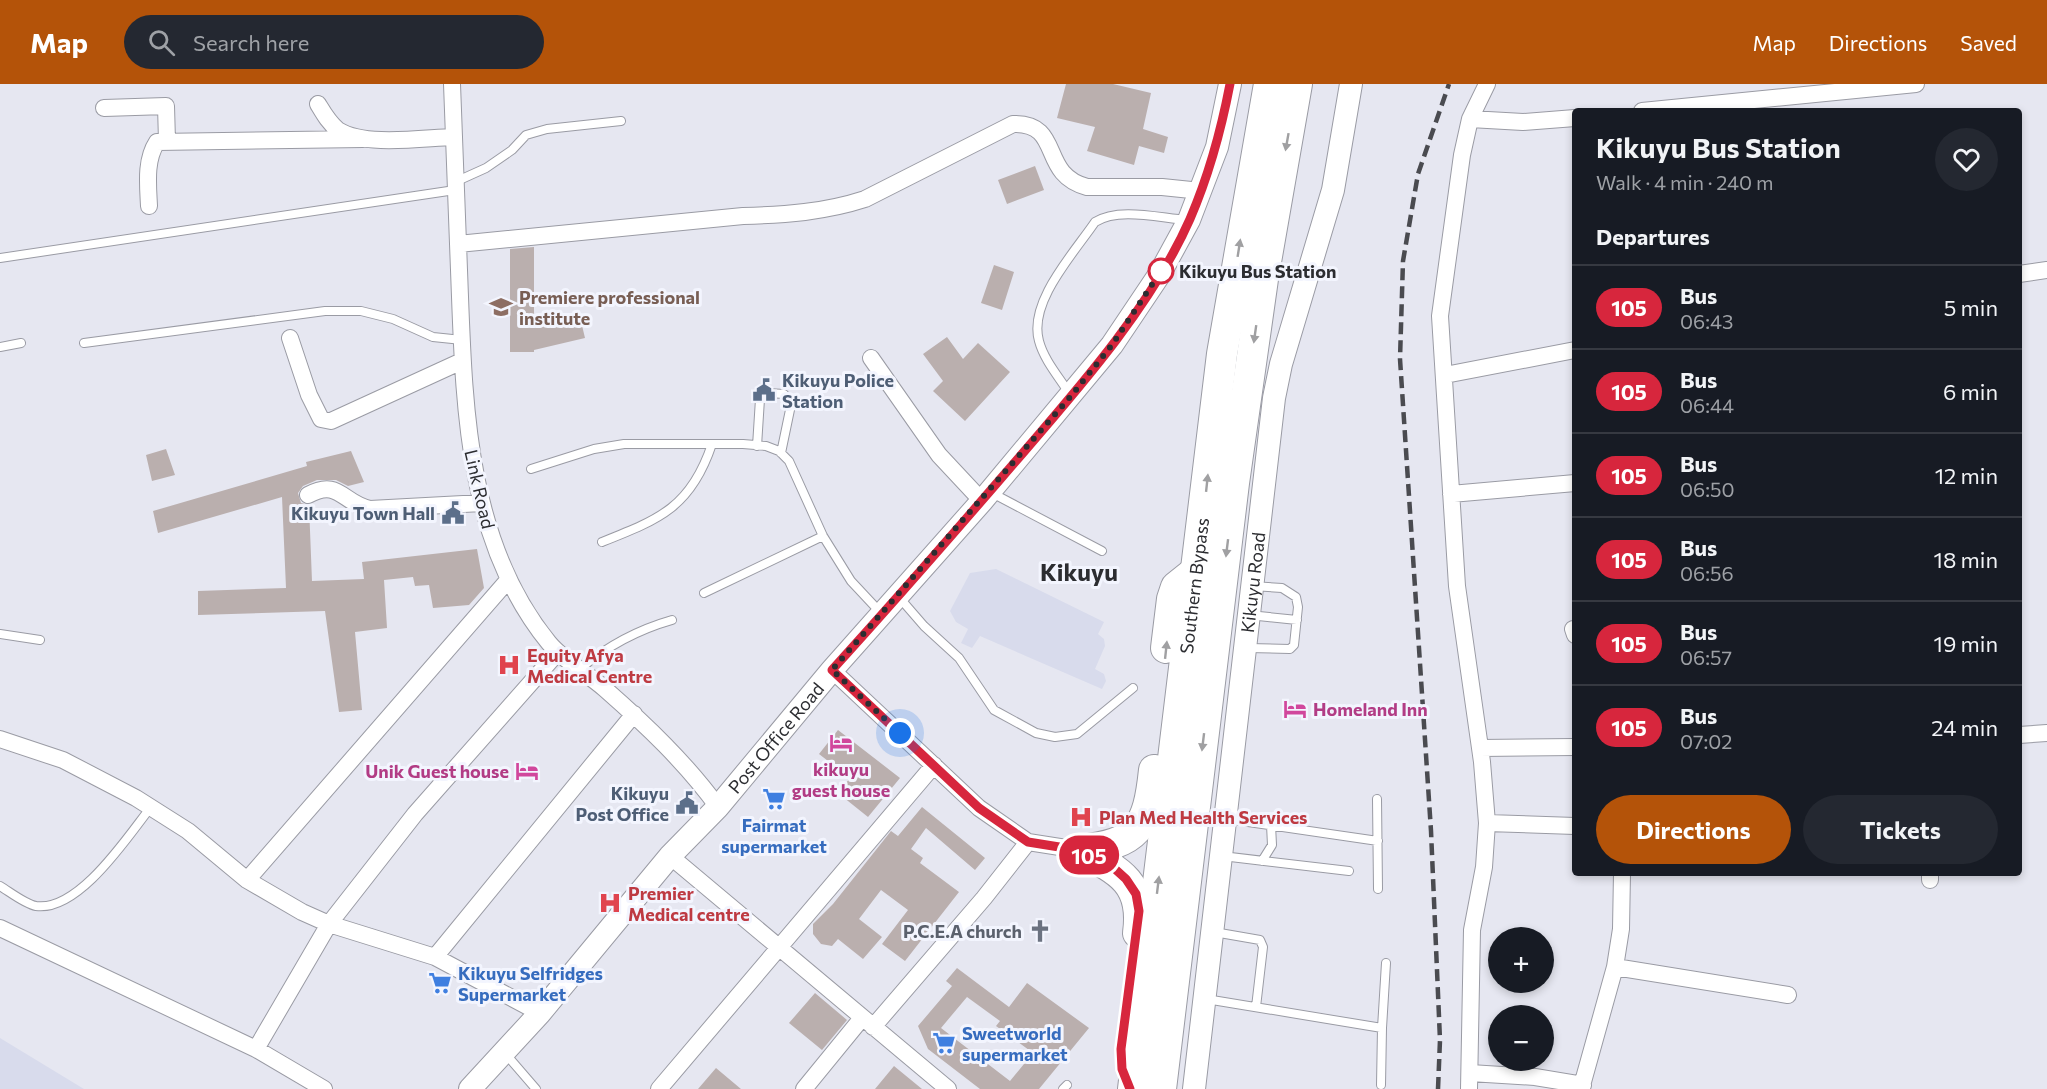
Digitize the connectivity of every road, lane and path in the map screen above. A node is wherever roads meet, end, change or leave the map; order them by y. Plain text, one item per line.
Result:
1 (452, 84) edge
2 (1230, 84) edge
3 (1269, 84) edge
4 (1297, 84) edge
5 (1351, 84) edge
6 (1487, 84) edge
7 (1916, 84) edge
8 (318, 104) dead end
9 (104, 108) dead end
10 (1672, 108) edge
11 (1572, 118) edge
12 (1470, 119) junction
13 (621, 121) dead end
14 (453, 137) junction
15 (363, 139) junction
16 (167, 141) junction
17 (455, 186) junction
18 (1201, 191) junction
19 (149, 206) dead end
20 (1189, 220) junction
21 (458, 244) junction
22 (0, 258) edge
23 (2047, 270) edge
24 (2022, 274) edge
25 (290, 338) dead end
26 (462, 340) junction
27 (84, 343) dead end
28 (21, 344) dead end
29 (0, 347) edge
30 (1572, 351) edge
31 (871, 358) dead end
32 (462, 361) junction
33 (1445, 375) junction
34 (1071, 396) junction
35 (712, 444) junction
36 (757, 446) junction
37 (781, 453) junction
38 (531, 469) dead end
39 (1572, 483) edge
40 (1451, 494) junction
41 (308, 495) dead end
42 (986, 496) junction
43 (482, 503) junction
44 (823, 536) junction
45 (602, 542) dead end
46 (1102, 551) dead end
47 (1196, 571) junction
48 (509, 579) junction
49 (1252, 586) junction
50 (704, 592) dead end
51 (898, 596) junction
52 (883, 614) junction
53 (1249, 615) junction
54 (672, 620) dead end
55 (1297, 620) junction
56 (0, 634) edge
57 (40, 639) dead end
58 (1246, 648) junction
59 (558, 652) junction
60 (581, 668) junction
61 (832, 670) junction
62 (1133, 688) dead end
63 (634, 714) junction
64 (2047, 733) edge
65 (2022, 735) edge
66 (0, 739) edge
67 (1572, 747) edge
68 (1480, 748) junction
69 (934, 765) junction
70 (1377, 799) dead end
71 (151, 807) junction
72 (718, 807) junction
73 (1227, 819) junction
74 (1487, 823) junction
75 (1271, 825) junction
76 (1572, 826) edge
77 (1378, 841) junction
78 (1028, 842) junction
79 (1078, 850) junction
80 (670, 856) junction
81 (1222, 856) junction
82 (1262, 861) junction
83 (1349, 871) dead end
84 (1622, 876) edge
85 (247, 880) junction
86 (0, 886) edge
87 (1378, 889) dead end
88 (329, 924) junction
89 (0, 928) edge
90 (1213, 932) junction
91 (781, 948) junction
92 (435, 957) junction
93 (1386, 963) dead end
94 (1615, 967) junction
95 (1788, 995) dead end
96 (1205, 999) junction
97 (1256, 1007) junction
98 (540, 1013) junction
99 (868, 1023) junction
100 (1382, 1028) junction
101 (256, 1049) junction
102 (504, 1052) junction
103 (1469, 1081) edge
104 (1381, 1085) dead end
105 (1582, 1087) edge
106 (324, 1089) edge
107 (470, 1089) edge
108 (536, 1089) edge
109 (659, 1089) edge
110 (804, 1089) edge
111 (948, 1089) edge
112 (1132, 1089) edge
113 (1161, 1089) edge
114 (1194, 1089) edge

1 - 14 street, Link Road
2 - 18 street, Post Office Road
47 -> 3 highway, Southern Bypass
4 -> 113 highway, Southern Bypass
5 - 49 street, Kikuyu Road
6 - 12 street
7 - 10 street
8 - 15 street
9 - 16 street
11 - 12 street
12 - 33 street
13 - 17 lane
14 - 15 street
14 - 17 street, Link Road
15 - 16 street
16 - 19 street
17 - 21 street, Link Road
17 - 22 lane
18 - 20 street, Post Office Road
18 - 21 street
20 - 34 street, Post Office Road
20 - 34 lane
21 - 26 street, Link Road
23 - 24 street
25 - 32 street
26 - 27 lane
26 - 32 street, Link Road
28 - 29 lane
30 - 33 street
31 - 42 street
32 - 43 street, Link Road
33 - 40 street
34 - 42 street, Post Office Road
35 - 36 lane
35 - 38 lane
35 - 45 lane
36 - 37 lane
36 - 37 lane
37 - 44 lane
39 - 40 street
40 - 68 street
41 - 43 street
42 - 46 lane
42 - 51 street, Post Office Road
43 - 48 street, Link Road
44 - 50 lane
44 - 52 lane
79 -> 47 highway
112 -> 47 highway, Southern Bypass
48 - 59 street, Link Road
48 - 85 street
49 - 53 street, Kikuyu Road
49 - 55 lane
51 - 52 street, Post Office Road
51 - 62 lane
52 - 61 street, Post Office Road
53 - 55 lane
53 - 58 street, Kikuyu Road
54 - 60 lane
55 - 58 lane
56 - 57 lane
58 - 73 street, Kikuyu Road
59 - 60 street, Link Road
59 - 88 street
60 - 63 street, Link Road
61 - 69 street
61 - 72 street, Post Office Road
63 - 72 street, Link Road
63 - 92 street
64 - 65 street
66 - 71 street
67 - 68 street
68 - 74 street
69 - 78 street
69 - 91 street
70 - 77 lane
71 - 85 street
71 - 86 lane
72 - 80 street, Post Office Road
73 - 75 lane
73 - 81 street, Kikuyu Road
74 - 76 street
74 - 103 street
75 - 77 lane
75 - 82 lane
77 - 87 lane
78 - 79 street
78 - 99 street
79 - 112 highway
80 - 91 street
80 - 98 street, Post Office Road
81 - 82 lane
81 - 90 street, Kikuyu Road
82 - 83 lane
84 - 94 street
85 - 88 street
88 - 92 street
88 - 101 street
89 - 101 street
90 - 96 street, Kikuyu Road
90 - 97 lane
91 - 99 street
91 - 109 street
92 - 98 street
93 - 100 lane
94 - 95 street
94 - 105 street
96 - 97 lane
96 - 114 street, Kikuyu Road
97 - 100 lane
98 - 102 street, Post Office Road
99 - 110 street
99 - 111 street
100 - 104 lane
101 - 106 street
102 - 107 street, Post Office Road
102 - 108 lane
103 - 105 street

